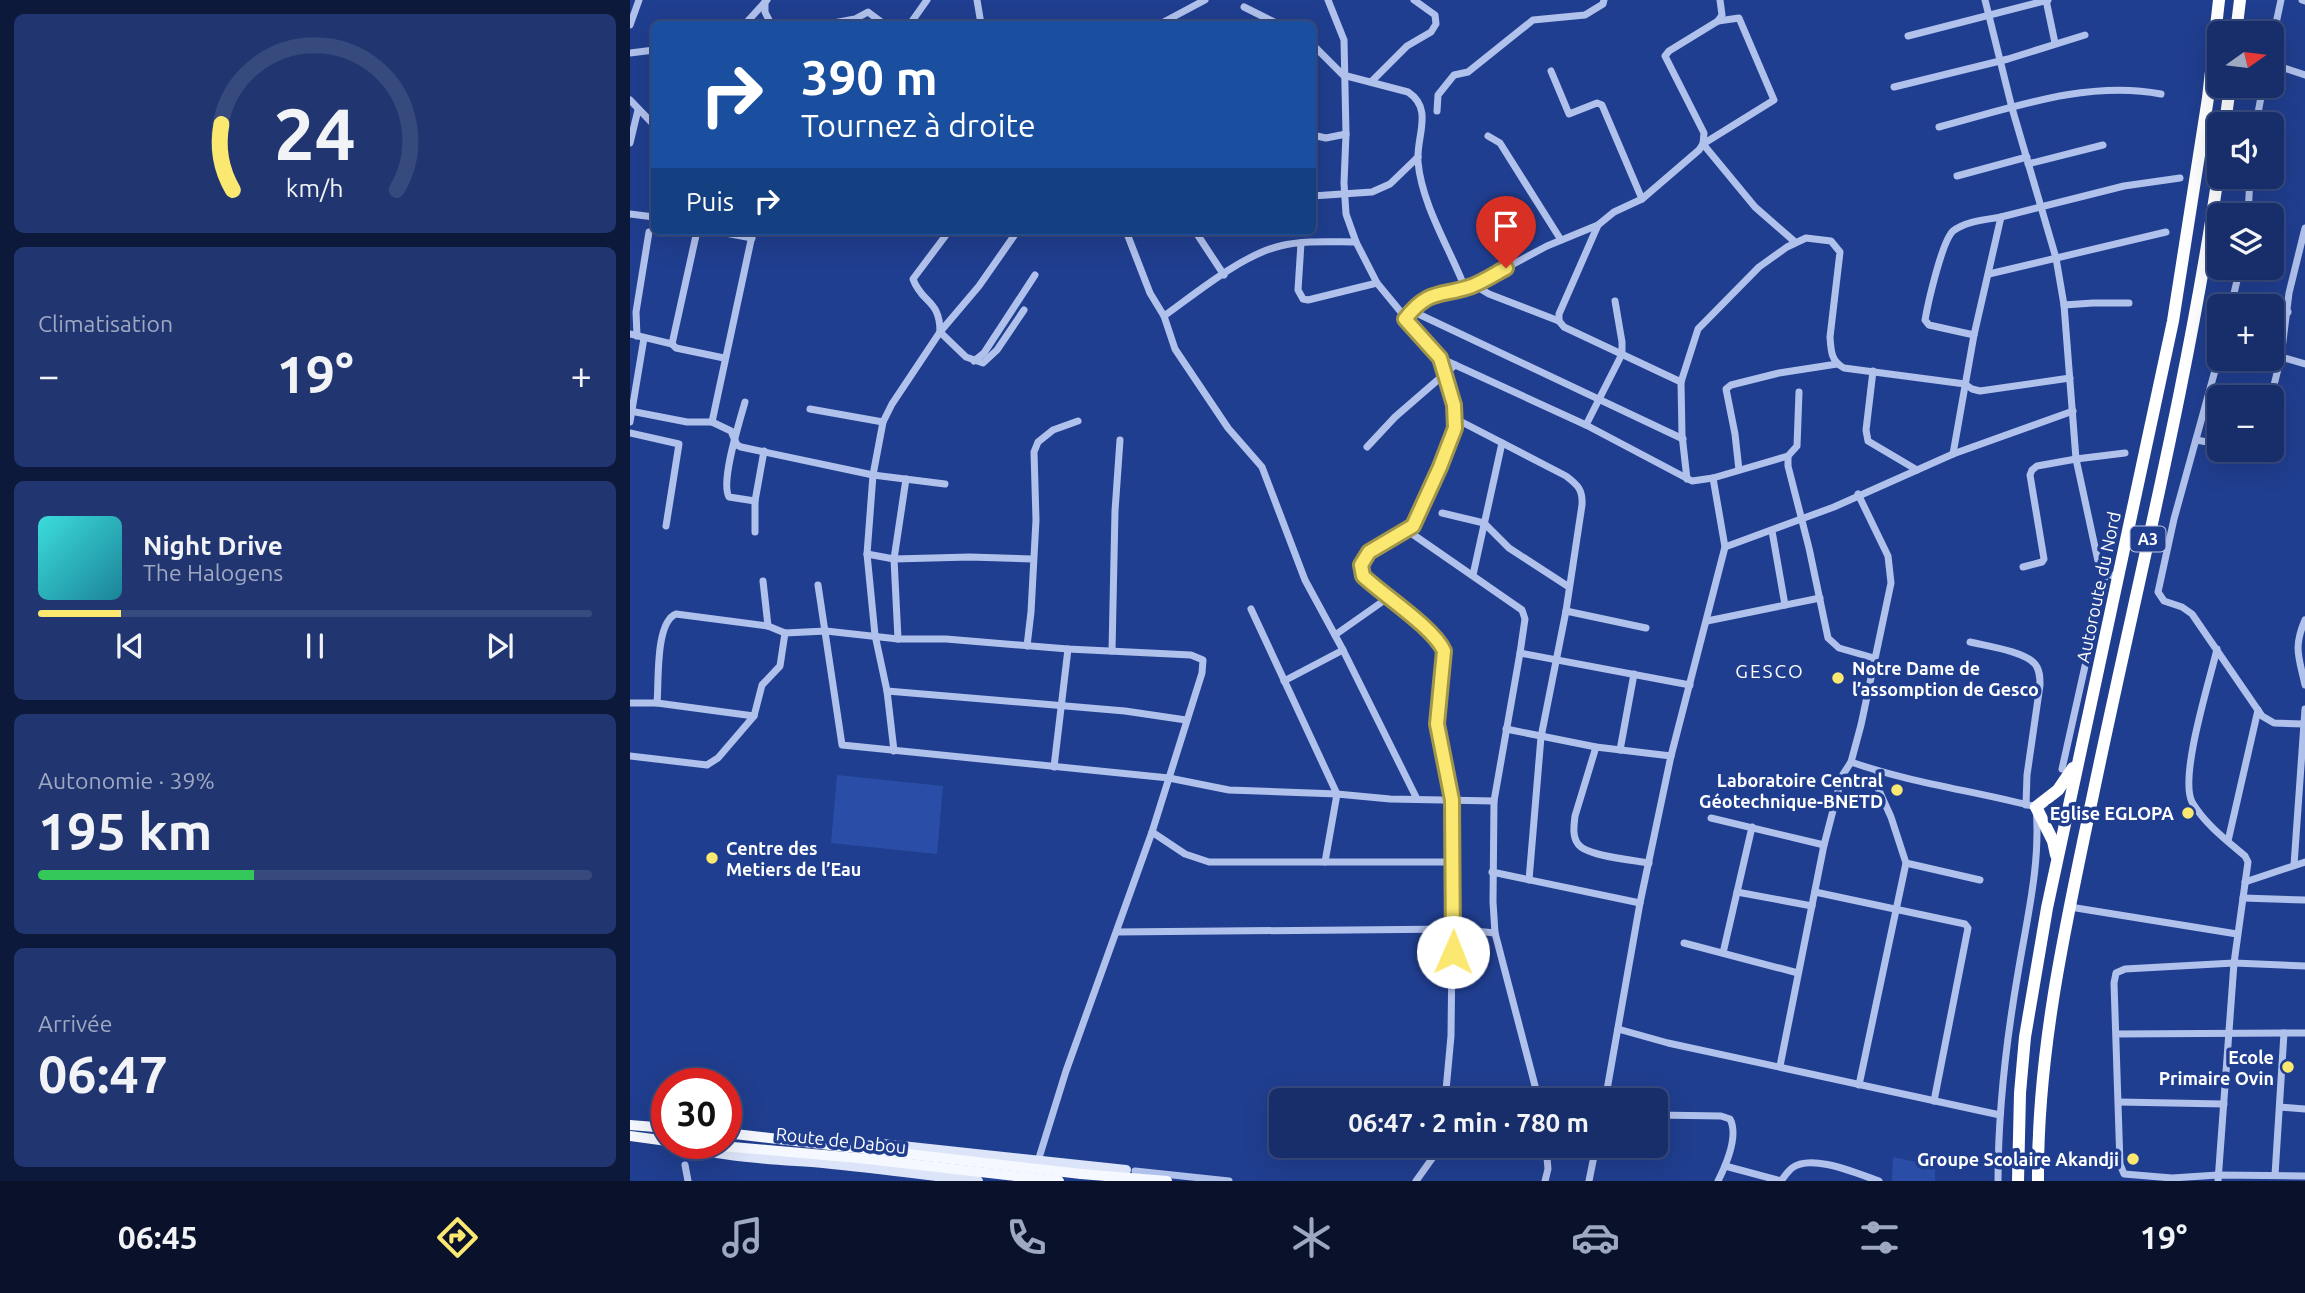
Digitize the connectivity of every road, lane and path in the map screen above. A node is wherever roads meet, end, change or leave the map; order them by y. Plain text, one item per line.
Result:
1 (639, 0) edge
2 (977, 0) edge
3 (1205, 0) edge
4 (1328, 0) edge
5 (1414, 0) edge
6 (1604, 0) edge
7 (1720, 0) edge
8 (1984, 0) edge
9 (2046, 0) edge
10 (2219, 0) edge
11 (2239, 0) edge
12 (2281, 0) edge
13 (765, 1) edge
14 (924, 1) edge
15 (1244, 7) dead end
16 (1988, 14) junction
17 (748, 21) edge
18 (770, 21) edge
19 (844, 21) edge
20 (880, 21) edge
21 (912, 21) edge
22 (980, 21) edge
23 (1169, 21) edge
24 (1272, 21) edge
25 (1718, 21) junction
26 (2237, 21) edge
27 (2276, 21) edge
28 (630, 25) edge
29 (2085, 35) dead end
30 (1908, 36) dead end
31 (2055, 43) junction
32 (1316, 48) edge
33 (651, 50) edge
34 (630, 53) edge
35 (2000, 61) junction
36 (2284, 69) edge
37 (1552, 71) dead end
38 (1343, 75) junction
39 (2305, 75) edge
40 (1371, 82) junction
41 (1894, 87) dead end
42 (2161, 94) dead end
43 (630, 100) edge
44 (2012, 108) junction
45 (638, 110) junction
46 (1437, 111) dead end
47 (651, 122) edge
48 (1939, 127) dead end
49 (1346, 134) junction
50 (1316, 136) edge
51 (1488, 136) dead end
52 (630, 143) edge
53 (1703, 145) junction
54 (2103, 145) dead end
55 (1418, 157) junction
56 (2027, 161) junction
57 (1956, 176) dead end
58 (2180, 178) dead end
59 (2216, 189) edge
60 (1344, 195) junction
61 (1316, 196) edge
62 (1642, 199) junction
63 (2042, 207) junction
64 (630, 214) edge
65 (651, 217) edge
66 (2001, 217) junction
67 (1598, 225) junction
68 (2305, 228) edge
69 (649, 232) dead end
70 (2166, 232) dead end
71 (696, 235) edge
72 (752, 235) edge
73 (946, 235) edge
74 (1015, 235) edge
75 (1128, 235) edge
76 (1198, 235) edge
77 (1561, 240) junction
78 (1356, 242) junction
79 (1795, 242) junction
80 (1301, 243) junction
81 (2056, 258) junction
82 (1989, 274) junction
83 (1035, 275) dead end
84 (1224, 275) junction
85 (1377, 283) junction
86 (1474, 285) junction
87 (1465, 288) junction
88 (1615, 301) dead end
89 (2129, 303) dead end
90 (2064, 305) junction
91 (1024, 310) dead end
92 (1412, 311) junction
93 (2284, 311) edge
94 (2288, 312) junction
95 (1164, 316) junction
96 (1405, 319) junction
97 (1559, 321) junction
98 (940, 332) junction
99 (1974, 335) junction
100 (637, 336) edge
101 (2284, 338) edge
102 (672, 344) junction
103 (1622, 354) junction
104 (724, 358) junction
105 (1440, 358) junction
106 (2284, 358) edge
107 (974, 361) junction
108 (1837, 364) junction
109 (2305, 364) edge
110 (1455, 365) junction
111 (1873, 371) junction
112 (2215, 371) edge
113 (1446, 374) junction
114 (2070, 378) junction
115 (1681, 382) junction
116 (1965, 384) junction
117 (1799, 392) dead end
118 (1598, 400) junction
119 (746, 402) dead end
120 (810, 409) dead end
121 (631, 411) edge
122 (2073, 411) junction
123 (1456, 419) junction
124 (1077, 421) dead end
125 (630, 422) edge
126 (712, 422) junction
127 (883, 422) junction
128 (1586, 425) junction
129 (630, 433) edge
130 (735, 438) junction
131 (1683, 439) junction
132 (1120, 440) dead end
133 (2196, 440) junction
134 (2207, 442) edge
135 (1502, 443) junction
136 (1367, 447) dead end
137 (764, 451) junction
138 (2124, 453) dead end
139 (1953, 454) junction
140 (1788, 456) junction
141 (2076, 458) junction
142 (1739, 470) junction
143 (1917, 470) junction
144 (873, 475) junction
145 (1713, 478) junction
146 (906, 479) junction
147 (1687, 479) junction
148 (945, 484) dead end
149 (1858, 494) junction
150 (755, 501) junction
151 (1442, 513) dead end
152 (1802, 519) junction
153 (1484, 523) junction
154 (666, 526) dead end
155 (1408, 531) junction
156 (1772, 531) junction
157 (755, 532) dead end
158 (1725, 547) junction
159 (867, 554) junction
160 (894, 558) junction
161 (1032, 559) junction
162 (2023, 567) dead end
163 (2106, 572) junction
164 (1473, 575) junction
165 (2118, 579) junction
166 (763, 581) dead end
167 (818, 585) dead end
168 (1569, 587) junction
169 (1390, 597) junction
170 (1820, 598) junction
171 (1785, 605) junction
172 (1251, 609) dead end
173 (1566, 611) junction
174 (2305, 620) edge
175 (1707, 621) junction
176 (768, 626) junction
177 (1646, 628) dead end
178 (826, 631) junction
179 (785, 633) junction
180 (875, 635) junction
181 (1335, 635) junction
182 (898, 639) junction
183 (1970, 642) dead end
184 (1027, 646) junction
185 (1068, 649) junction
186 (2217, 649) junction
187 (1343, 650) junction
188 (1112, 651) junction
189 (1520, 653) junction
190 (1874, 658) junction
191 (1555, 659) junction
192 (1634, 674) junction
193 (1284, 681) junction
194 (1690, 685) junction
195 (2305, 685) edge
196 (887, 691) junction
197 (630, 703) edge
198 (657, 703) junction
199 (1060, 705) junction
200 (2305, 709) edge
201 (2258, 710) junction
202 (754, 716) junction
203 (1186, 720) junction
204 (2304, 724) edge
205 (1506, 729) junction
206 (1541, 737) junction
207 (1596, 747) junction
208 (1620, 750) junction
209 (894, 751) junction
210 (2080, 755) junction
211 (630, 756) edge
212 (1671, 756) junction
213 (1852, 762) junction
214 (1054, 767) junction
215 (2062, 769) dead end
216 (1878, 771) junction
217 (1169, 778) junction
218 (1337, 794) junction
219 (1417, 799) junction
220 (1452, 800) junction
221 (1494, 801) junction
222 (2031, 806) junction
223 (1711, 818) dead end
224 (1752, 827) junction
225 (1152, 832) junction
226 (2228, 841) junction
227 (1824, 845) junction
228 (1325, 862) junction
229 (1453, 862) junction
230 (2305, 862) edge
231 (1648, 863) junction
232 (1906, 863) junction
233 (2057, 863) junction
234 (2294, 865) junction
235 (1492, 872) junction
236 (1529, 880) junction
237 (1980, 880) dead end
238 (2245, 882) junction
239 (1737, 892) junction
240 (1815, 892) junction
241 (2243, 898) junction
242 (2305, 900) edge
243 (1640, 903) junction
244 (1812, 906) junction
245 (2070, 907) junction
246 (1897, 909) junction
247 (1454, 929) junction
248 (1117, 932) junction
249 (1495, 933) junction
250 (2237, 934) junction
251 (1684, 943) dead end
252 (1723, 953) junction
253 (2234, 963) junction
254 (2305, 966) edge
255 (1798, 973) junction
256 (1618, 1029) junction
257 (2228, 1032) junction
258 (2284, 1033) junction
259 (2305, 1033) edge
260 (2117, 1034) junction
261 (1780, 1066) junction
262 (1859, 1085) junction
263 (1446, 1088) edge
264 (1536, 1088) edge
265 (1607, 1088) edge
266 (1934, 1101) junction
267 (2119, 1101) junction
268 (2224, 1104) junction
269 (2280, 1107) junction
270 (2305, 1109) edge
271 (1668, 1115) edge
272 (2000, 1115) junction
273 (630, 1125) edge
274 (651, 1127) edge
275 (742, 1135) edge
276 (630, 1136) edge
277 (651, 1139) edge
278 (742, 1148) edge
279 (858, 1148) junction
280 (742, 1156) edge
281 (1432, 1158) edge
282 (1547, 1158) edge
283 (1594, 1158) edge
284 (1038, 1161) junction
285 (685, 1165) dead end
286 (1725, 1166) junction
287 (990, 1169) junction
288 (1130, 1171) junction
289 (2275, 1175) junction
290 (2305, 1176) edge
291 (2218, 1178) edge
292 (688, 1181) edge
293 (978, 1181) edge
294 (1059, 1181) edge
295 (1113, 1181) edge
296 (1144, 1181) edge
297 (1167, 1181) edge
298 (1229, 1181) edge
299 (1416, 1181) edge
300 (1545, 1181) edge
301 (1589, 1181) edge
302 (1718, 1181) edge
303 (1781, 1181) edge
304 (1879, 1181) edge
305 (1998, 1181) edge
306 (2018, 1181) edge
307 (2038, 1181) edge

1 - 28 street
2 - 22 street
3 - 23 street
4 - 38 street
5 - 40 street
6 - 46 street
7 - 25 street
8 - 16 street
9 - 16 street
9 - 31 street
10 - 165 highway, Autoroute du Nord / A3
11 - 26 highway
12 - 27 street
13 - 17 street
13 - 18 street
14 - 21 street
15 - 24 street
16 - 30 street
16 - 35 street
19 - 20 street
25 - 53 street
25 - 53 street
29 - 31 street
31 - 35 street
32 - 38 street
33 - 34 street
35 - 41 street
35 - 44 street
36 - 39 street
37 - 62 street
38 - 40 street
38 - 49 street
40 - 55 street
42 - 44 street
43 - 45 street
44 - 48 street
44 - 56 street
45 - 47 street
45 - 52 street
49 - 50 street
49 - 60 street
51 - 77 street
53 - 62 street
53 - 79 street
54 - 56 street
55 - 60 street
55 - 87 street
56 - 57 street
56 - 63 street
58 - 63 street
59 - 245 highway, A3
60 - 61 street
60 - 78 street
62 - 67 street
63 - 66 street
63 - 81 street
64 - 65 street
66 - 82 street
66 - 99 street
67 - 77 street
67 - 97 street
68 - 94 street
69 - 100 street
70 - 81 street
71 - 102 street
72 - 104 street
73 - 98 street
74 - 98 street
75 - 95 street
76 - 84 street
77 - 86 street
78 - 80 street
78 - 85 street
79 - 108 street
79 - 115 street
80 - 84 street
80 - 85 street
81 - 82 street
81 - 90 street
82 - 99 street
83 - 107 street
84 - 95 street
85 - 96 street
86 - 87 street
86 - 97 street
87 - 92 street
88 - 103 street
89 - 90 street
90 - 114 street
91 - 107 street
92 - 96 street
92 - 118 street
93 - 94 street
94 - 101 street
95 - 181 street
96 - 105 street
97 - 103 street
98 - 107 street
98 - 127 street
99 - 116 street
100 - 102 street
100 - 121 street
102 - 104 street
103 - 115 street
103 - 118 street
104 - 126 street
105 - 110 street
105 - 113 street
106 - 109 street
108 - 111 street
108 - 142 street
110 - 113 street
110 - 128 street
111 - 116 street
111 - 143 street
112 - 133 street
113 - 123 street
113 - 136 street
114 - 116 street
114 - 122 street
115 - 131 street
116 - 139 street
117 - 140 street
118 - 128 street
118 - 131 street
119 - 130 street
120 - 127 street
121 - 125 street
121 - 126 street
122 - 139 street
122 - 141 street
123 - 135 street
123 - 155 street
124 - 161 street
126 - 130 street
127 - 144 street
128 - 147 street
129 - 154 street
130 - 137 street
130 - 150 street
131 - 147 street
132 - 188 street
133 - 134 street
133 - 186 street
135 - 153 street
135 - 168 street
137 - 144 street
137 - 150 street
138 - 141 street
139 - 143 street
140 - 142 street
140 - 152 street
141 - 162 street
141 - 163 street
142 - 145 street
143 - 149 street
144 - 146 street
144 - 159 street
145 - 147 street
145 - 158 street
146 - 148 street
146 - 160 street
149 - 152 street
149 - 190 street
150 - 157 street
151 - 153 street
152 - 156 street
152 - 170 street
153 - 164 street
153 - 168 street
155 - 164 street
155 - 169 street
156 - 158 street
156 - 171 street
158 - 175 street
159 - 160 street
159 - 180 street
160 - 161 street
160 - 182 street
161 - 184 street
163 - 165 street
163 - 215 street
164 - 189 street
165 - 210 highway, Autoroute du Nord / A3
166 - 176 street
167 - 178 street
168 - 173 street
169 - 181 street
169 - 220 street
170 - 171 street
170 - 190 street
171 - 175 street
172 - 193 street
173 - 177 street
173 - 191 street
174 - 195 street
175 - 194 street
176 - 179 street
176 - 198 street
178 - 179 street
178 - 180 street
178 - 209 street
179 - 202 street
180 - 182 street
180 - 196 street
181 - 187 street
182 - 184 street
183 - 222 street
184 - 185 street
185 - 188 street
185 - 199 street
186 - 201 street
186 - 226 street
187 - 193 street
187 - 219 street
188 - 203 street
189 - 191 street
189 - 205 street
190 - 213 street
191 - 192 street
191 - 206 street
192 - 194 street
192 - 208 street
193 - 218 street
194 - 212 street
196 - 199 street
196 - 209 street
197 - 198 street
198 - 202 street
199 - 203 street
199 - 214 street
200 - 204 street
201 - 204 street
201 - 226 street
202 - 211 street
203 - 217 street
204 - 234 street
205 - 206 street
205 - 221 street
206 - 207 street
206 - 236 street
207 - 208 street
207 - 231 street
208 - 212 street
209 - 214 street
210 - 222 highway
210 - 233 highway, Autoroute du Nord / A3
212 - 231 street
213 - 216 street
213 - 227 street
214 - 217 street
216 - 222 street
216 - 232 street
217 - 218 street
217 - 225 street
218 - 219 street
218 - 228 street
219 - 220 street
220 - 221 street
220 - 229 street
221 - 235 street
222 - 233 highway
222 - 272 street
223 - 224 street
224 - 227 street
224 - 239 street
225 - 228 street
225 - 248 street
226 - 238 street
227 - 240 street
228 - 229 street
229 - 247 street
230 - 234 street
231 - 243 street
232 - 237 street
232 - 246 street
233 - 306 highway, Autoroute du Nord / A3
234 - 238 street
235 - 236 street
235 - 249 street
236 - 243 street
238 - 241 street
239 - 244 street
239 - 252 street
240 - 244 street
240 - 246 street
241 - 242 street
241 - 250 street
243 - 256 street
244 - 255 street
245 - 250 street
245 - 307 highway, A3
246 - 262 street
246 - 266 street
247 - 248 street
247 - 249 street
247 - 263 street
248 - 284 street
249 - 264 street
250 - 253 street
251 - 252 street
252 - 255 street
253 - 254 street
253 - 257 street
253 - 260 street
255 - 261 street
256 - 261 street
256 - 265 street
257 - 258 street
257 - 260 street
257 - 268 street
258 - 259 street
258 - 269 street
260 - 267 street
261 - 262 street
262 - 266 street
266 - 272 street
267 - 268 street
267 - 291 street
268 - 291 street
269 - 270 street
269 - 289 street
271 - 286 street
272 - 305 street
273 - 274 main road
275 - 279 main road, Route de Dabou
276 - 277 main road
278 - 287 main road, Route de Dabou
279 - 284 street
279 - 287 main road, Route de Dabou
280 - 293 street
281 - 299 street
282 - 300 street
283 - 301 street
284 - 288 street
285 - 292 street
286 - 302 street
286 - 303 street
287 - 294 main road
287 - 297 main road, bridge
288 - 295 street
288 - 296 street
288 - 298 street
289 - 290 street
289 - 291 street
303 - 304 street

